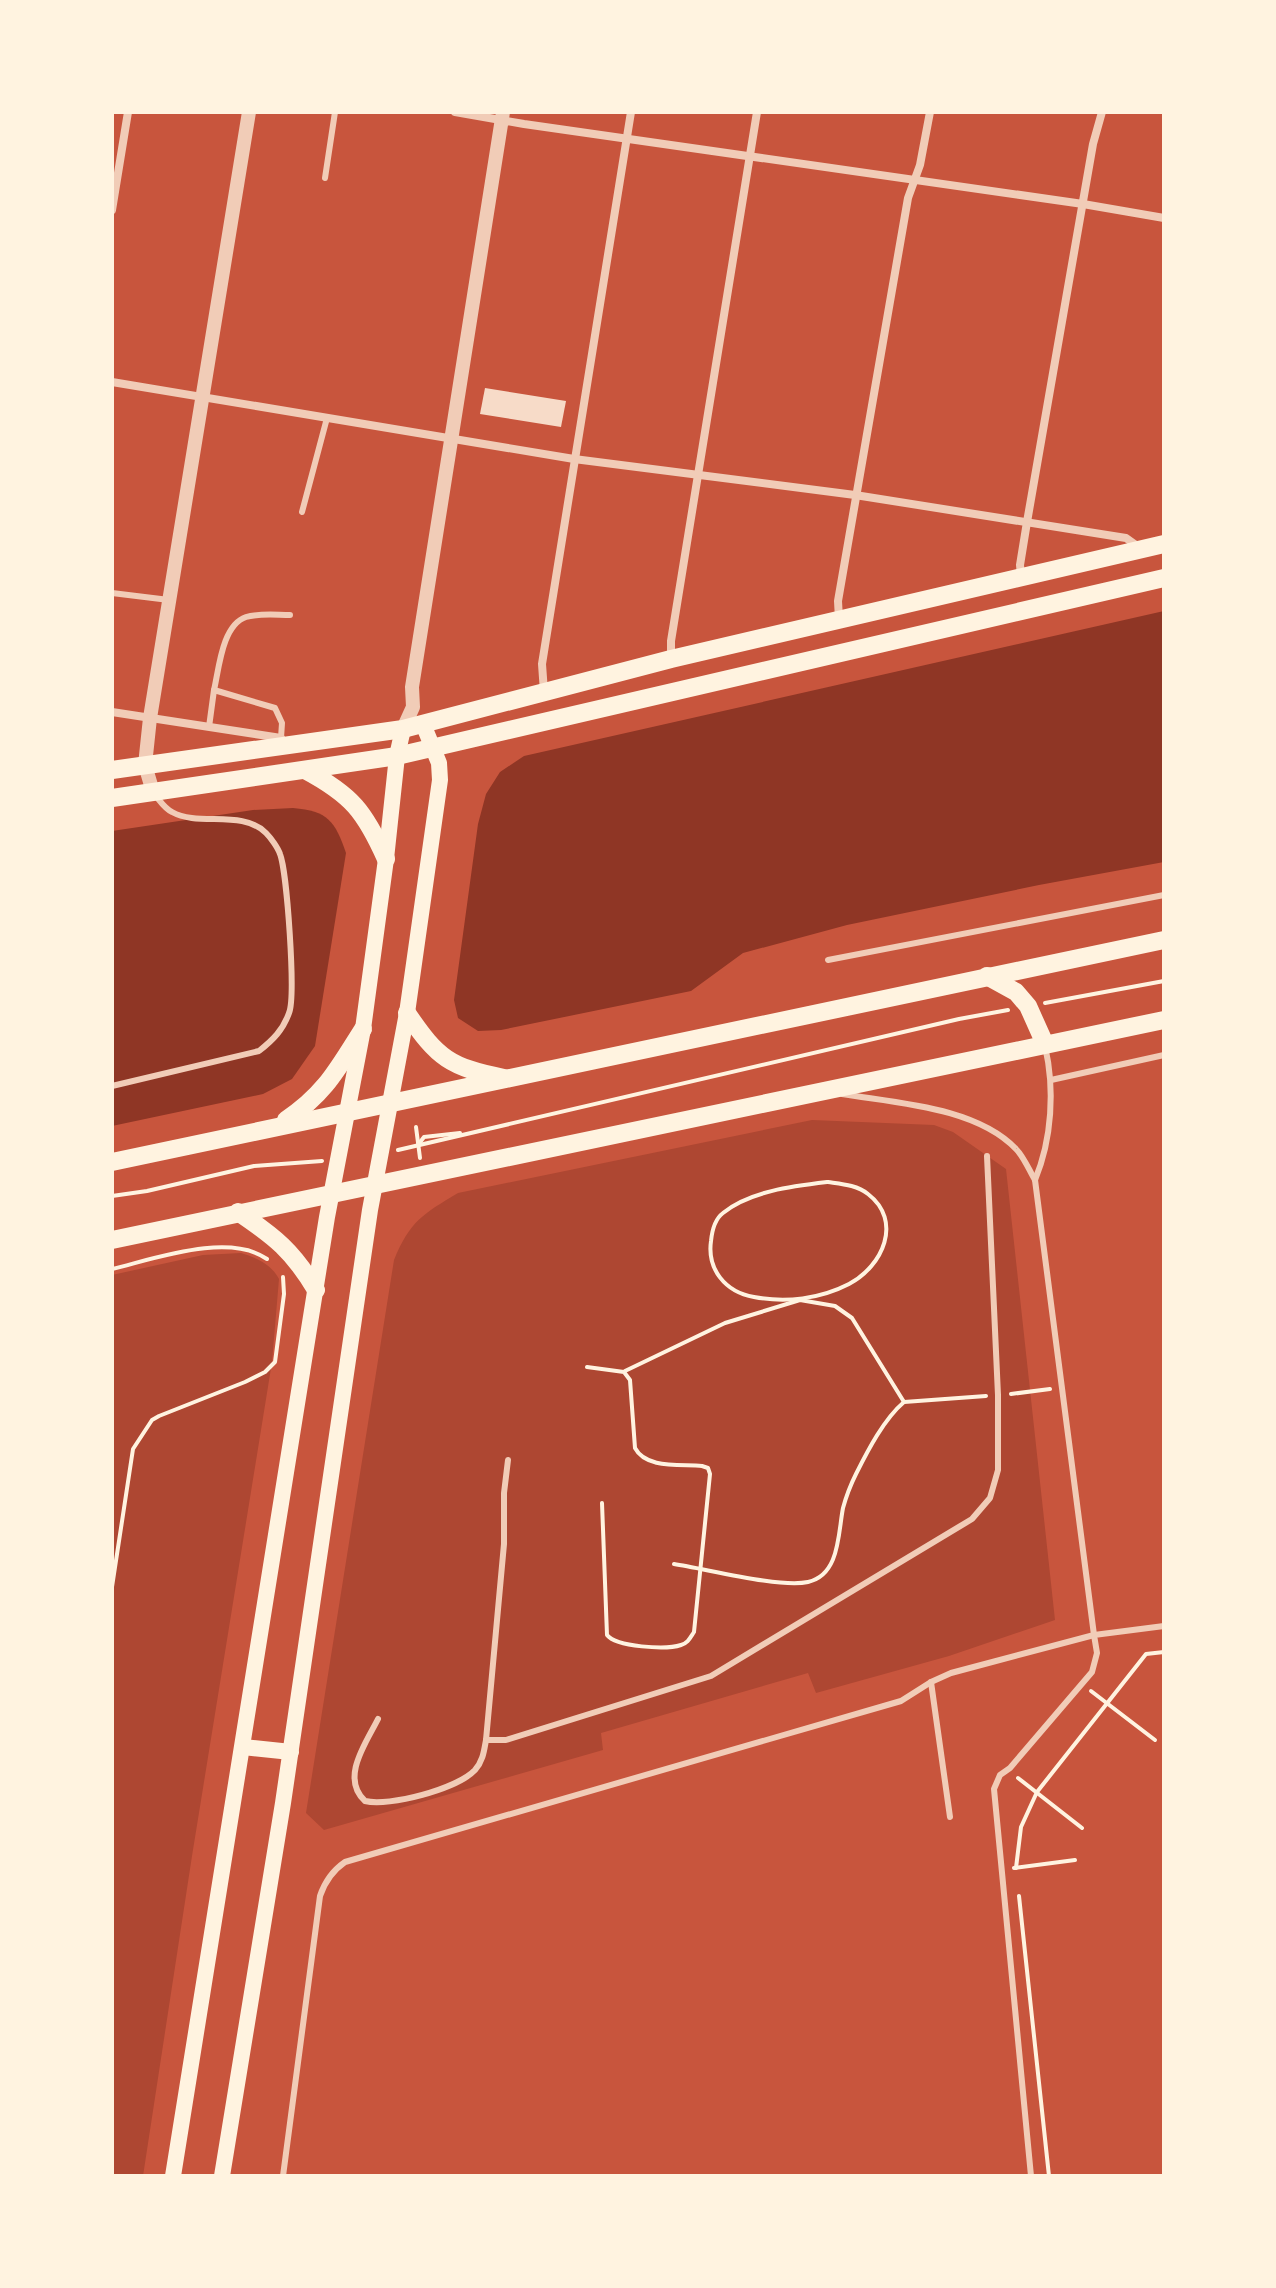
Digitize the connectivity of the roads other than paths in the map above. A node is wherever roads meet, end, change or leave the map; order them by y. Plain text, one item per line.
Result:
1 (128, 112) edge
2 (249, 112) edge
3 (335, 112) edge
4 (455, 112) edge
5 (631, 112) edge
6 (757, 112) edge
7 (930, 112) edge
8 (1102, 112) edge
9 (502, 116) edge
10 (627, 138) junction
11 (750, 157) junction
12 (325, 178) dead end
13 (914, 180) junction
14 (1083, 204) junction
15 (112, 210) edge
16 (1164, 218) edge
17 (112, 382) edge
18 (203, 397) junction
19 (327, 418) junction
20 (451, 439) junction
21 (574, 459) junction
22 (699, 475) junction
23 (855, 495) junction
24 (302, 512) dead end
25 (1027, 522) junction
26 (1164, 544) edge
27 (1141, 549) junction
28 (1021, 577) junction
29 (1164, 578) edge
30 (112, 593) edge
31 (169, 600) junction
32 (290, 615) dead end
33 (839, 619) junction
34 (671, 659) junction
35 (214, 690) junction
36 (545, 694) junction
37 (413, 707) junction
38 (112, 712) edge
39 (150, 718) junction
40 (423, 724) junction
41 (209, 727) junction
42 (403, 729) junction
43 (284, 742) junction
44 (434, 747) junction
45 (397, 756) junction
46 (145, 765) junction
47 (112, 770) edge
48 (305, 770) junction
49 (153, 792) junction
50 (112, 798) edge
51 (386, 859) junction
52 (1164, 895) edge
53 (1164, 940) edge
54 (828, 960) dead end
55 (987, 976) junction
56 (407, 1013) junction
57 (1164, 1020) edge
58 (363, 1029) junction
59 (1045, 1044) junction
60 (1164, 1055) edge
61 (511, 1079) junction
62 (1051, 1080) junction
63 (112, 1086) edge
64 (826, 1091) junction
65 (392, 1105) junction
66 (346, 1113) junction
67 (278, 1126) junction
68 (987, 1156) dead end
69 (112, 1162) edge
70 (1035, 1180) junction
71 (375, 1184) junction
72 (331, 1193) junction
73 (238, 1212) junction
74 (112, 1240) edge
75 (316, 1290) junction
76 (508, 1460) dead end
77 (1164, 1626) edge
78 (1094, 1635) junction
79 (931, 1682) junction
80 (378, 1719) dead end
81 (486, 1740) junction
82 (243, 1747) junction
83 (291, 1752) junction
84 (950, 1817) dead end
85 (173, 2176) edge
86 (222, 2176) edge
87 (283, 2176) edge
88 (1031, 2176) edge

1 - 15 street
2 - 18 street
3 - 12 lane
4 - 9 street
5 - 10 street
6 - 11 street
7 - 13 street
8 - 14 street
9 - 10 street
9 - 20 street
10 - 11 street
10 - 21 street
11 - 13 street
11 - 22 street
13 - 14 street
13 - 23 street
14 - 16 street
14 - 25 street
17 - 18 street
18 - 19 street
18 - 31 street
19 - 20 street
19 - 24 lane
20 - 21 street
20 - 37 street
21 - 22 street
21 - 36 street
22 - 23 street
22 - 34 street
23 - 25 street
23 - 33 street
25 - 27 street
25 - 28 street
26 - 27 main road
27 - 28 main road
28 - 33 main road
29 - 44 main road
30 - 31 lane
31 - 39 street
32 - 35 lane
33 - 34 main road
34 - 36 main road
35 - 41 lane
35 - 43 lane
36 - 40 main road
37 - 40 street
37 - 42 street
38 - 39 street
39 - 41 street
39 - 46 street
40 - 42 main road
40 - 44 main road
41 - 43 street
42 - 43 main road
42 - 45 main road
43 - 46 main road
44 - 45 main road
44 - 56 main road
45 - 48 main road
45 - 51 main road
46 - 47 main road
46 - 49 street
48 - 49 main road
48 - 51 main road
49 - 50 main road
49 - 63 lane
51 - 58 main road
52 - 54 lane
53 - 55 main road
55 - 59 main road
55 - 61 main road
56 - 61 main road
56 - 65 main road
57 - 59 main road
58 - 66 main road
58 - 67 main road
59 - 62 lane
59 - 64 main road
60 - 62 lane
61 - 65 main road
62 - 70 lane
64 - 70 lane
64 - 71 main road
65 - 66 main road
65 - 71 main road
66 - 67 main road
66 - 72 main road
67 - 69 main road
68 - 81 lane
70 - 78 lane
71 - 72 main road
71 - 83 main road
72 - 73 main road
72 - 75 main road
73 - 74 main road
73 - 75 main road
75 - 82 main road
76 - 81 lane
77 - 78 lane
78 - 79 lane
78 - 88 lane
79 - 84 lane
79 - 87 lane
80 - 81 lane
82 - 83 main road
82 - 85 main road
83 - 86 main road

